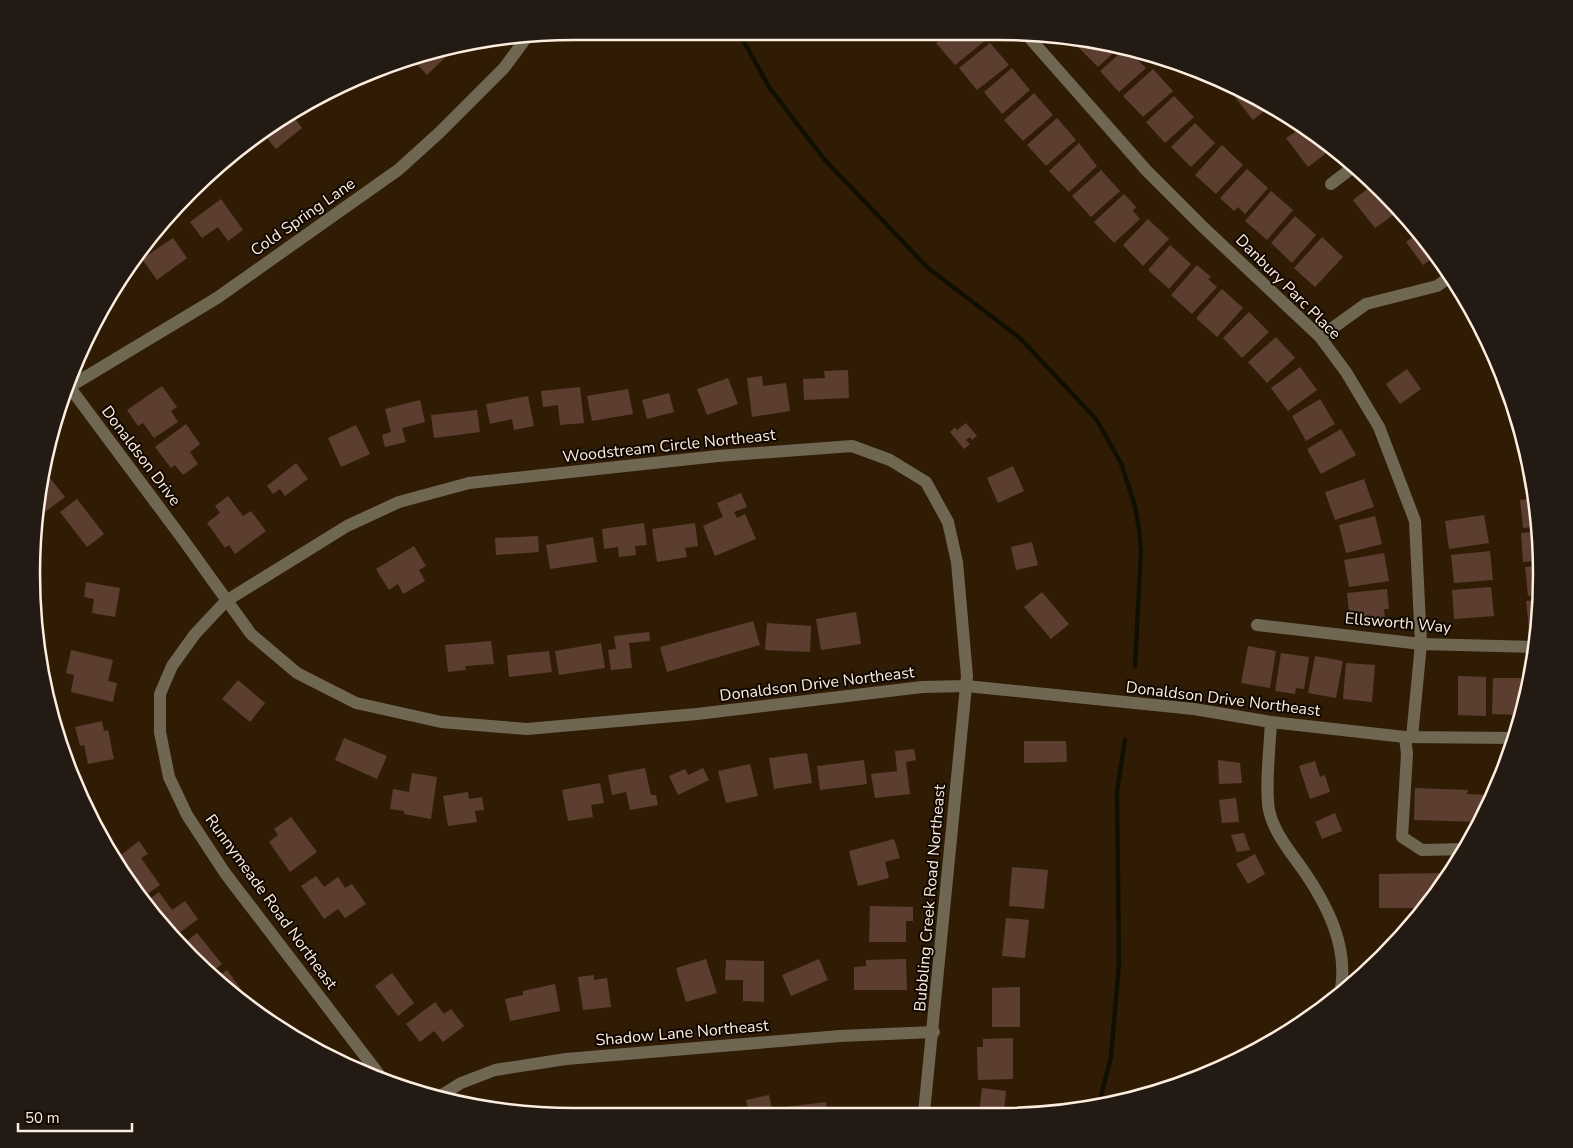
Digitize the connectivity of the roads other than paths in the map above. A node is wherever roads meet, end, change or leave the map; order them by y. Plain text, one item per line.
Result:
1 (1031, 41) edge
2 (523, 43) edge
3 (1348, 171) edge
4 (1331, 184) dead end
5 (1445, 280) edge
6 (1320, 337) junction
7 (77, 381) edge
8 (72, 392) edge
9 (188, 547) joint
10 (226, 601) junction
11 (1257, 625) dead end
12 (1421, 644) junction
13 (1528, 647) edge
14 (966, 686) junction
15 (1271, 722) junction
16 (1409, 737) junction
17 (1507, 738) edge
18 (1456, 850) edge
19 (1343, 982) edge
20 (934, 1032) junction
21 (375, 1069) edge
22 (446, 1092) edge
23 (925, 1108) edge

1 - 6 street, Danbury Parc Place
2 - 7 street, Cold Spring Lane
3 - 4 street
5 - 6 street
6 - 12 street, Danbury Parc Place
8 - 9 street, Donaldson Drive
9 - 10 street, Donaldson Drive Northeast
10 - 14 street, Donaldson Drive Northeast
10 - 14 street, Woodstream Circle Northeast
10 - 21 street, Runnymeade Road Northeast
11 - 12 street, Ellsworth Way
12 - 13 street, Ellsworth Way
12 - 16 street, Danbury Parc Place
14 - 15 street, Donaldson Drive Northeast
14 - 20 street, Bubbling Creek Road Northeast
15 - 16 street, Donaldson Drive Northeast
15 - 19 street
16 - 17 street, Donaldson Drive Northeast
16 - 18 street, Danbury Parc Place
20 - 22 street, Shadow Lane Northeast
20 - 23 street, Bubbling Creek Road Northeast

